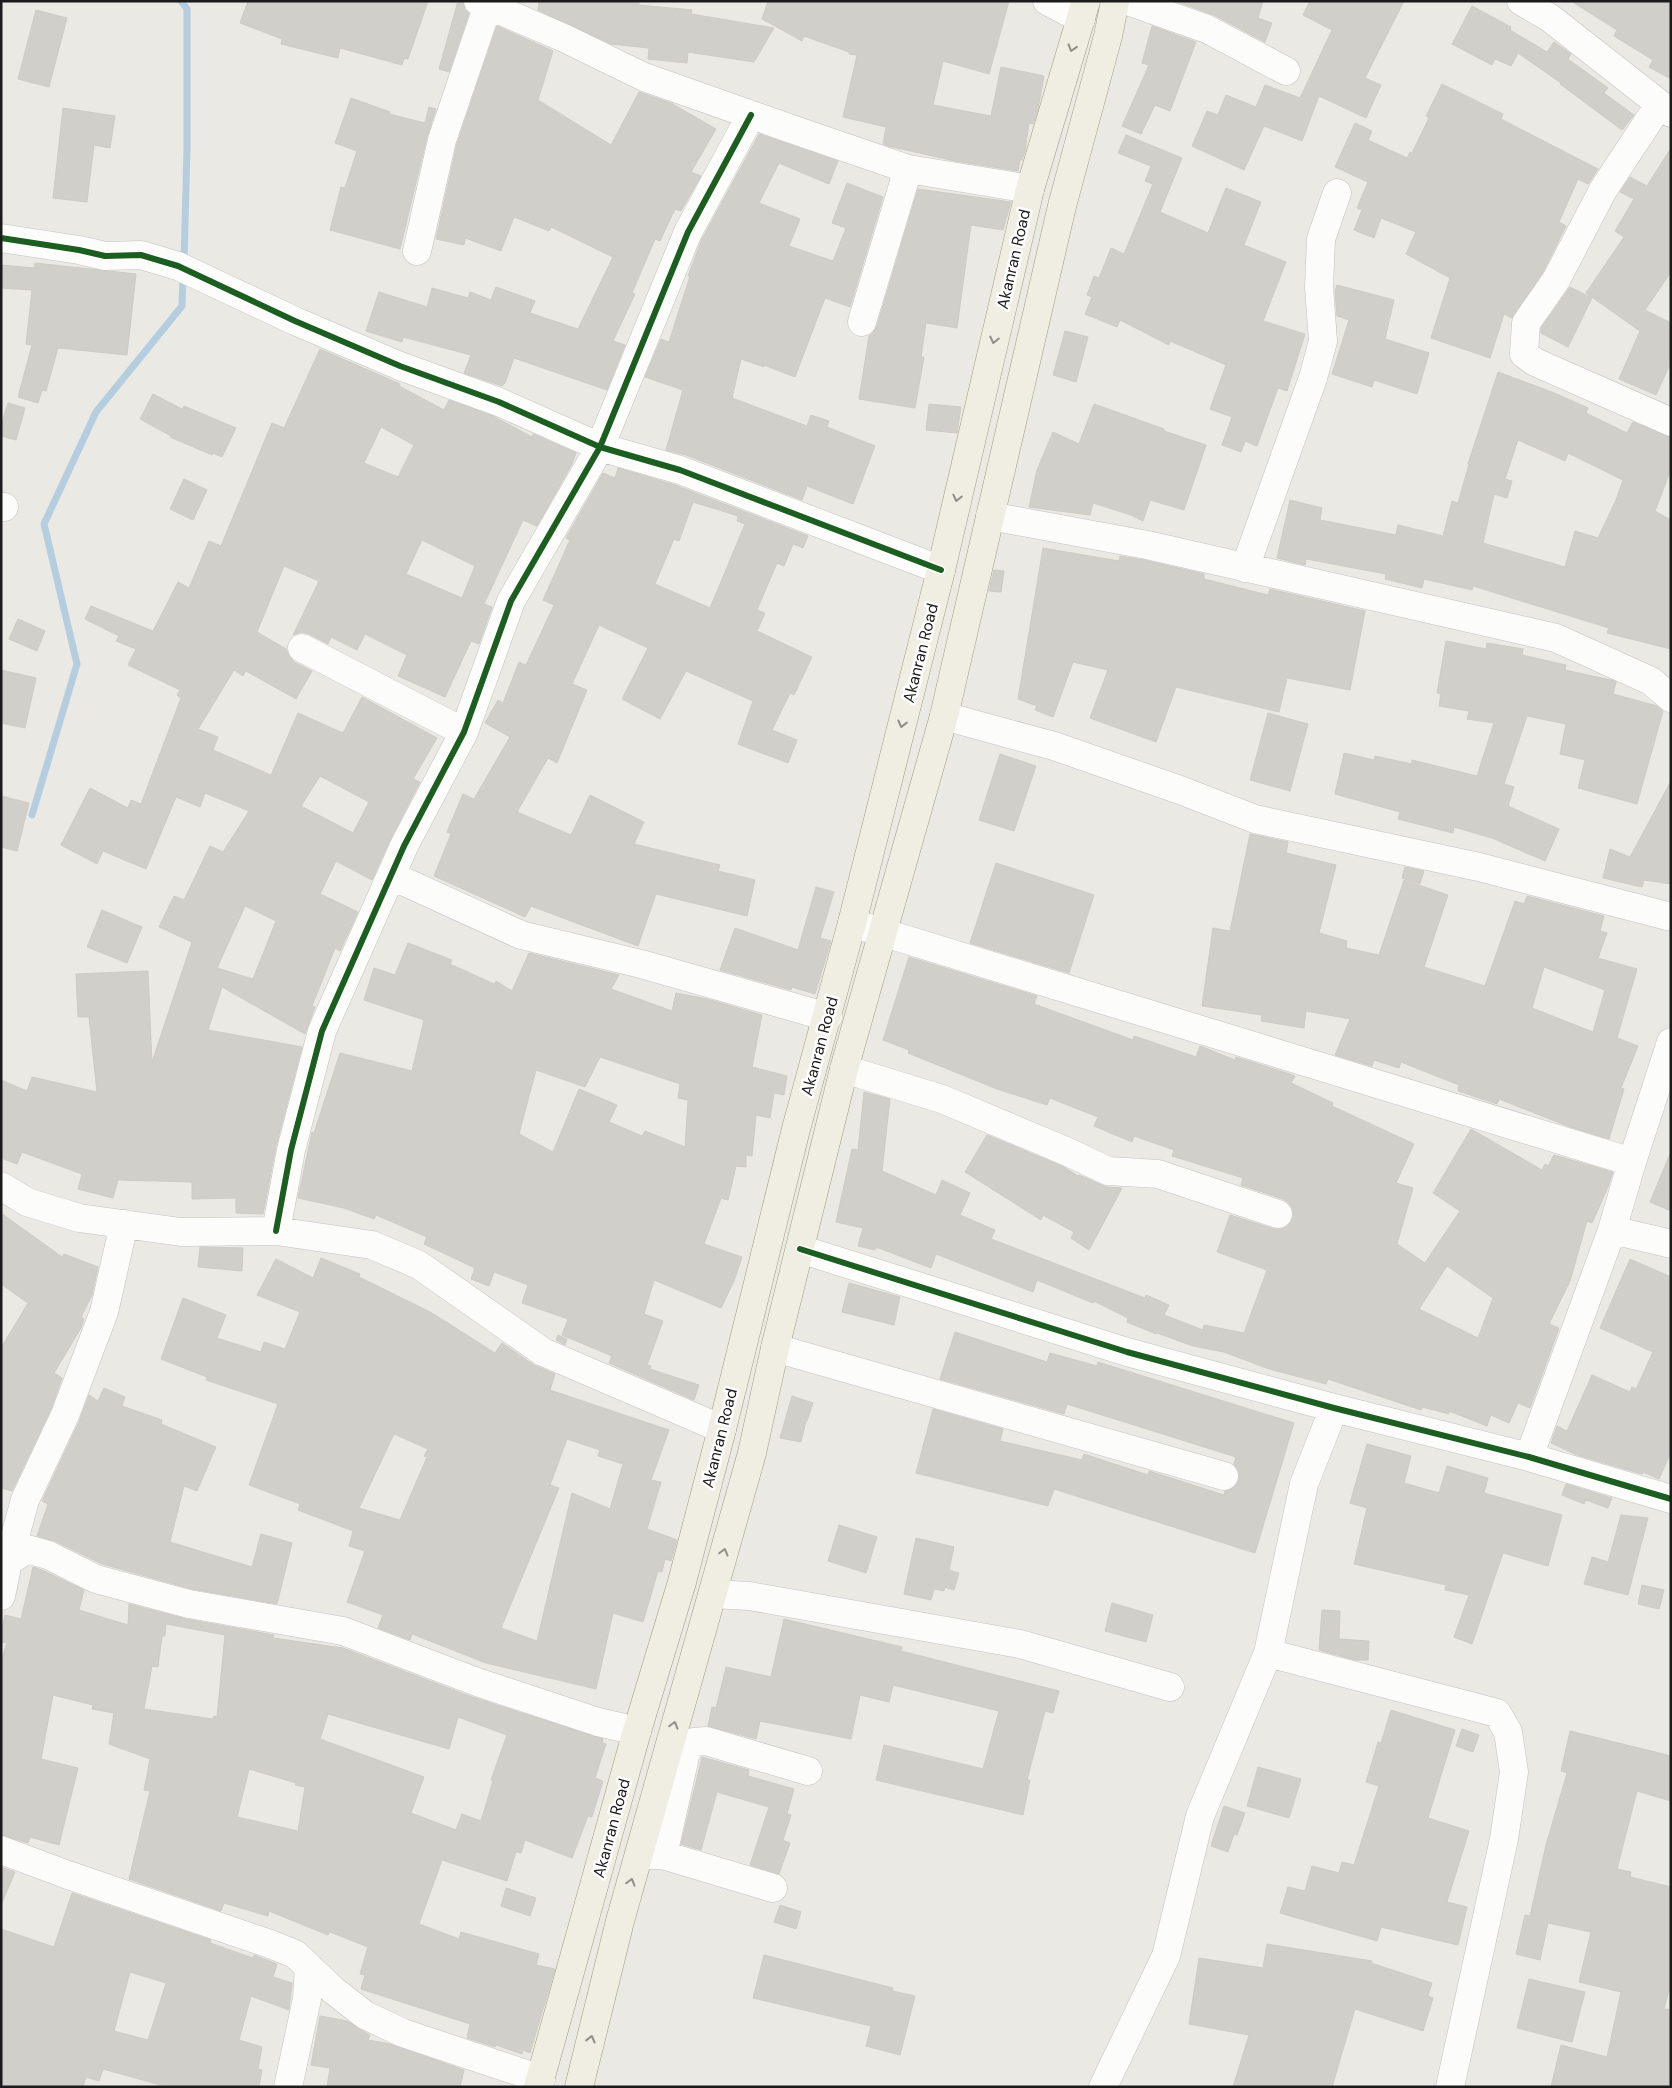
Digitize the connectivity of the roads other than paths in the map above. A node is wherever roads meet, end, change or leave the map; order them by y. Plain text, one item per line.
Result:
1 (1047, 1) edge
2 (1115, 1) edge
3 (1128, 1) edge
4 (1521, 1) edge
5 (483, 3) edge
6 (1084, 10) edge
7 (1554, 10) edge
8 (1286, 71) dead end
9 (1665, 109) edge
10 (751, 115) junction
11 (908, 169) junction
12 (1030, 189) junction
13 (1337, 193) dead end
14 (1, 238) edge
15 (418, 251) dead end
16 (862, 322) dead end
17 (1671, 422) edge
18 (600, 447) junction
19 (990, 516) junction
20 (1245, 568) junction
21 (941, 570) junction
22 (302, 648) dead end
23 (1671, 698) edge
24 (944, 716) junction
25 (464, 732) junction
26 (392, 876) junction
27 (1671, 917) edge
28 (852, 923) junction
29 (884, 933) junction
30 (828, 1017) junction
31 (1671, 1042) edge
32 (844, 1070) junction
33 (1632, 1162) junction
34 (1, 1186) edge
35 (1278, 1214) dead end
36 (124, 1224) junction
37 (1612, 1230) junction
38 (276, 1231) junction
39 (1671, 1244) edge
40 (800, 1249) junction
41 (775, 1348) junction
42 (1334, 1408) junction
43 (722, 1429) junction
44 (1529, 1457) junction
45 (1224, 1476) dead end
46 (1671, 1499) edge
47 (8, 1562) junction
48 (713, 1594) junction
49 (1, 1596) edge
50 (1268, 1653) junction
51 (1170, 1687) dead end
52 (637, 1731) junction
53 (808, 1771) dead end
54 (1, 1850) edge
55 (651, 1855) junction
56 (772, 1888) dead end
57 (309, 1967) junction
58 (540, 2083) edge
59 (288, 2087) edge
60 (579, 2087) edge
61 (1103, 2087) edge
62 (1450, 2087) edge

1 - 6 street
2 - 19 main road, Akanran Road
3 - 8 street
4 - 7 street
5 - 10 street
5 - 15 street
6 -> 12 main road, Akanran Road
7 - 9 street
9 - 17 street
10 - 11 street
10 - 18 street
11 - 12 street
11 - 16 street
12 -> 21 main road, Akanran Road
13 - 20 street
14 - 18 street
18 - 21 street
18 - 25 street
19 - 20 street
19 - 24 main road, Akanran Road
20 - 23 street
21 -> 28 main road, Akanran Road
22 - 25 street
24 - 27 street
24 - 29 main road, Akanran Road
25 - 26 street
26 - 30 street
26 - 38 street
28 - 29 street
28 - 30 main road, Akanran Road
29 - 32 main road, Akanran Road
29 - 33 street
30 - 43 main road, Akanran Road
31 - 33 street
32 - 35 street
32 - 40 main road, Akanran Road
33 - 37 street
34 - 36 street
36 - 38 street
36 - 47 street
37 - 39 street
37 - 44 street
38 - 43 street
40 - 41 main road, Akanran Road
40 - 42 street
41 - 45 street
48 -> 41 main road, Akanran Road
42 - 44 street
42 - 50 street
43 - 52 main road, Akanran Road
44 - 46 street
47 - 49 street
47 - 52 street
48 - 51 street
55 -> 48 main road, Akanran Road
50 - 61 street
50 - 62 street
52 - 58 main road, Akanran Road
53 - 55 street
54 - 57 street
55 - 56 street
60 -> 55 main road, Akanran Road
57 - 58 street
57 - 59 street

